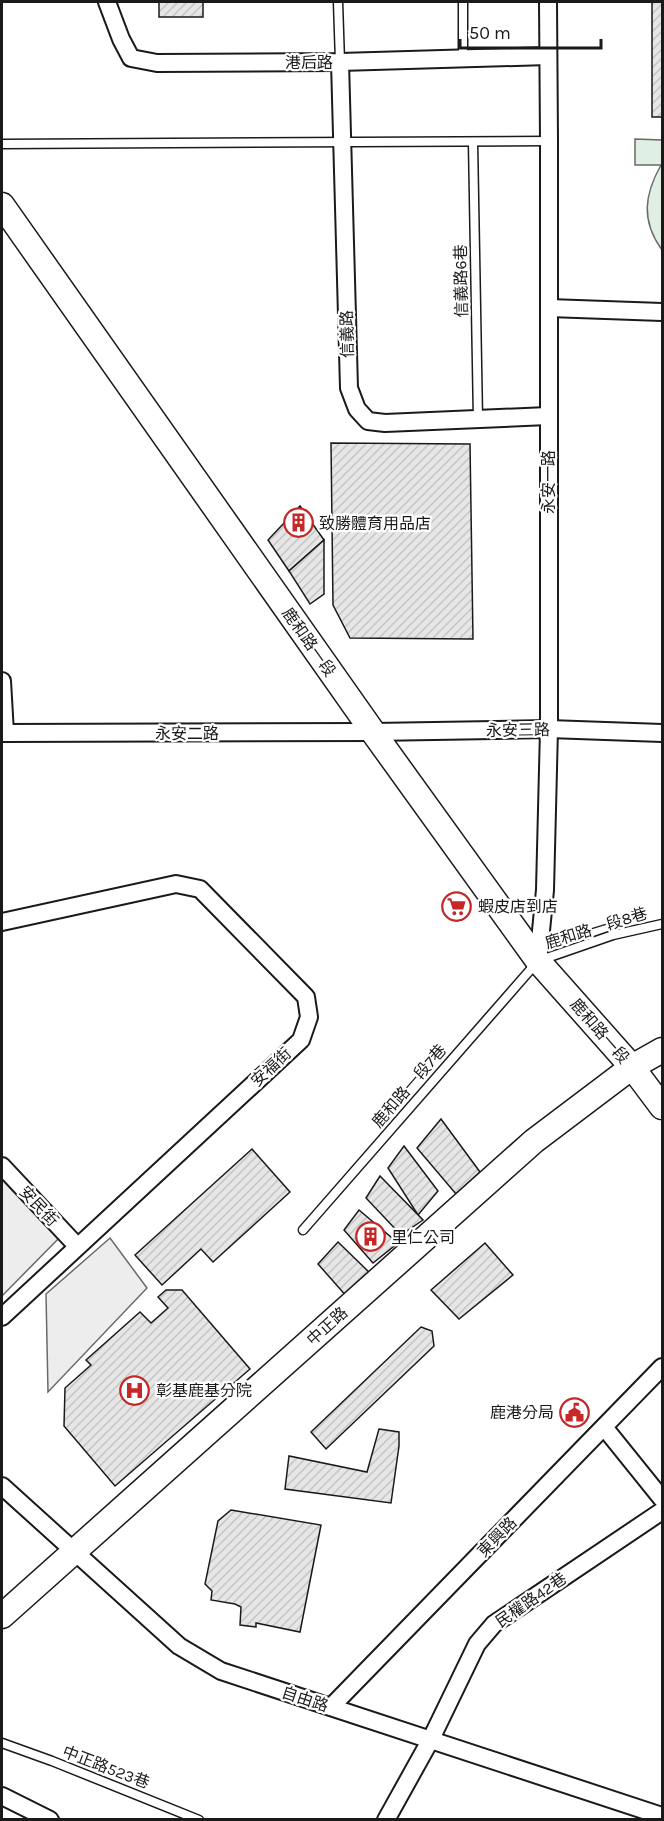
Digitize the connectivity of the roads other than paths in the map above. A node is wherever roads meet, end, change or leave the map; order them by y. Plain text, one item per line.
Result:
1 (107, 2) edge
2 (338, 2) edge
3 (464, 2) edge
4 (548, 2) edge
5 (548, 56) junction
6 (464, 58) junction
7 (340, 62) junction
8 (549, 141) junction
9 (342, 142) junction
10 (473, 142) junction
11 (2, 144) edge
12 (2, 205) edge
13 (549, 308) junction
14 (663, 312) edge
15 (548, 416) junction
16 (478, 419) junction
17 (2, 681) edge
18 (549, 729) junction
19 (373, 732) junction
20 (3, 733) edge
21 (663, 733) edge
22 (2, 922) edge
23 (663, 924) edge
24 (538, 962) junction
25 (663, 1050) edge
26 (632, 1068) junction
27 (663, 1107) edge
28 (2, 1166) edge
29 (303, 1230) dead end
30 (78, 1246) junction
31 (2, 1317) edge
32 (663, 1367) edge
33 (603, 1427) junction
34 (2, 1486) edge
35 (663, 1499) edge
36 (663, 1511) edge
37 (74, 1552) junction
38 (2, 1616) edge
39 (331, 1707) junction
40 (431, 1739) junction
41 (2, 1743) edge
42 (2, 1796) edge
43 (662, 1815) edge
44 (50, 1820) edge
45 (199, 1820) edge
46 (386, 1820) edge

1 - 7 street, 港后路
2 - 7 lane
3 - 6 lane
4 - 5 street, 永安一路
5 - 6 street, 港后路
5 - 8 street, 永安一路
6 - 7 street, 港后路
7 - 9 street, 信義路
8 - 10 lane
8 - 13 street, 永安一路
9 - 10 lane
9 - 11 lane
9 - 16 street, 信義路
10 - 16 lane, 信義路6巷
12 - 19 main road, 鹿和路一段
13 - 14 street
13 - 15 street, 永安一路
15 - 16 street, 信義路
15 - 18 street, 永安一路
17 - 20 street
18 - 19 street, 永安三路
18 - 21 street, 永安三路
18 - 24 street, 永安一路
19 - 20 street, 永安二路
19 - 24 main road, 鹿和路一段
22 - 30 street, 安福街
23 - 24 lane, 鹿和路一段8巷
24 - 26 main road, 鹿和路一段
24 - 29 lane, 鹿和路一段7巷
25 - 26 main road, 中正路
26 - 27 main road, 鹿和路一段
26 - 37 main road, 中正路
28 - 30 street, 安民街
30 - 31 street, 安福街
32 - 33 street, 東興路
33 - 35 street
33 - 39 street, 東興路
34 - 37 street, 自由路
36 - 40 street, 民權路42巷
37 - 38 main road, 中正路
37 - 39 street, 自由路
39 - 40 street, 自由路
40 - 43 street, 自由路
40 - 46 street, 民權路42巷
41 - 45 lane, 中正路523巷
42 - 44 street

